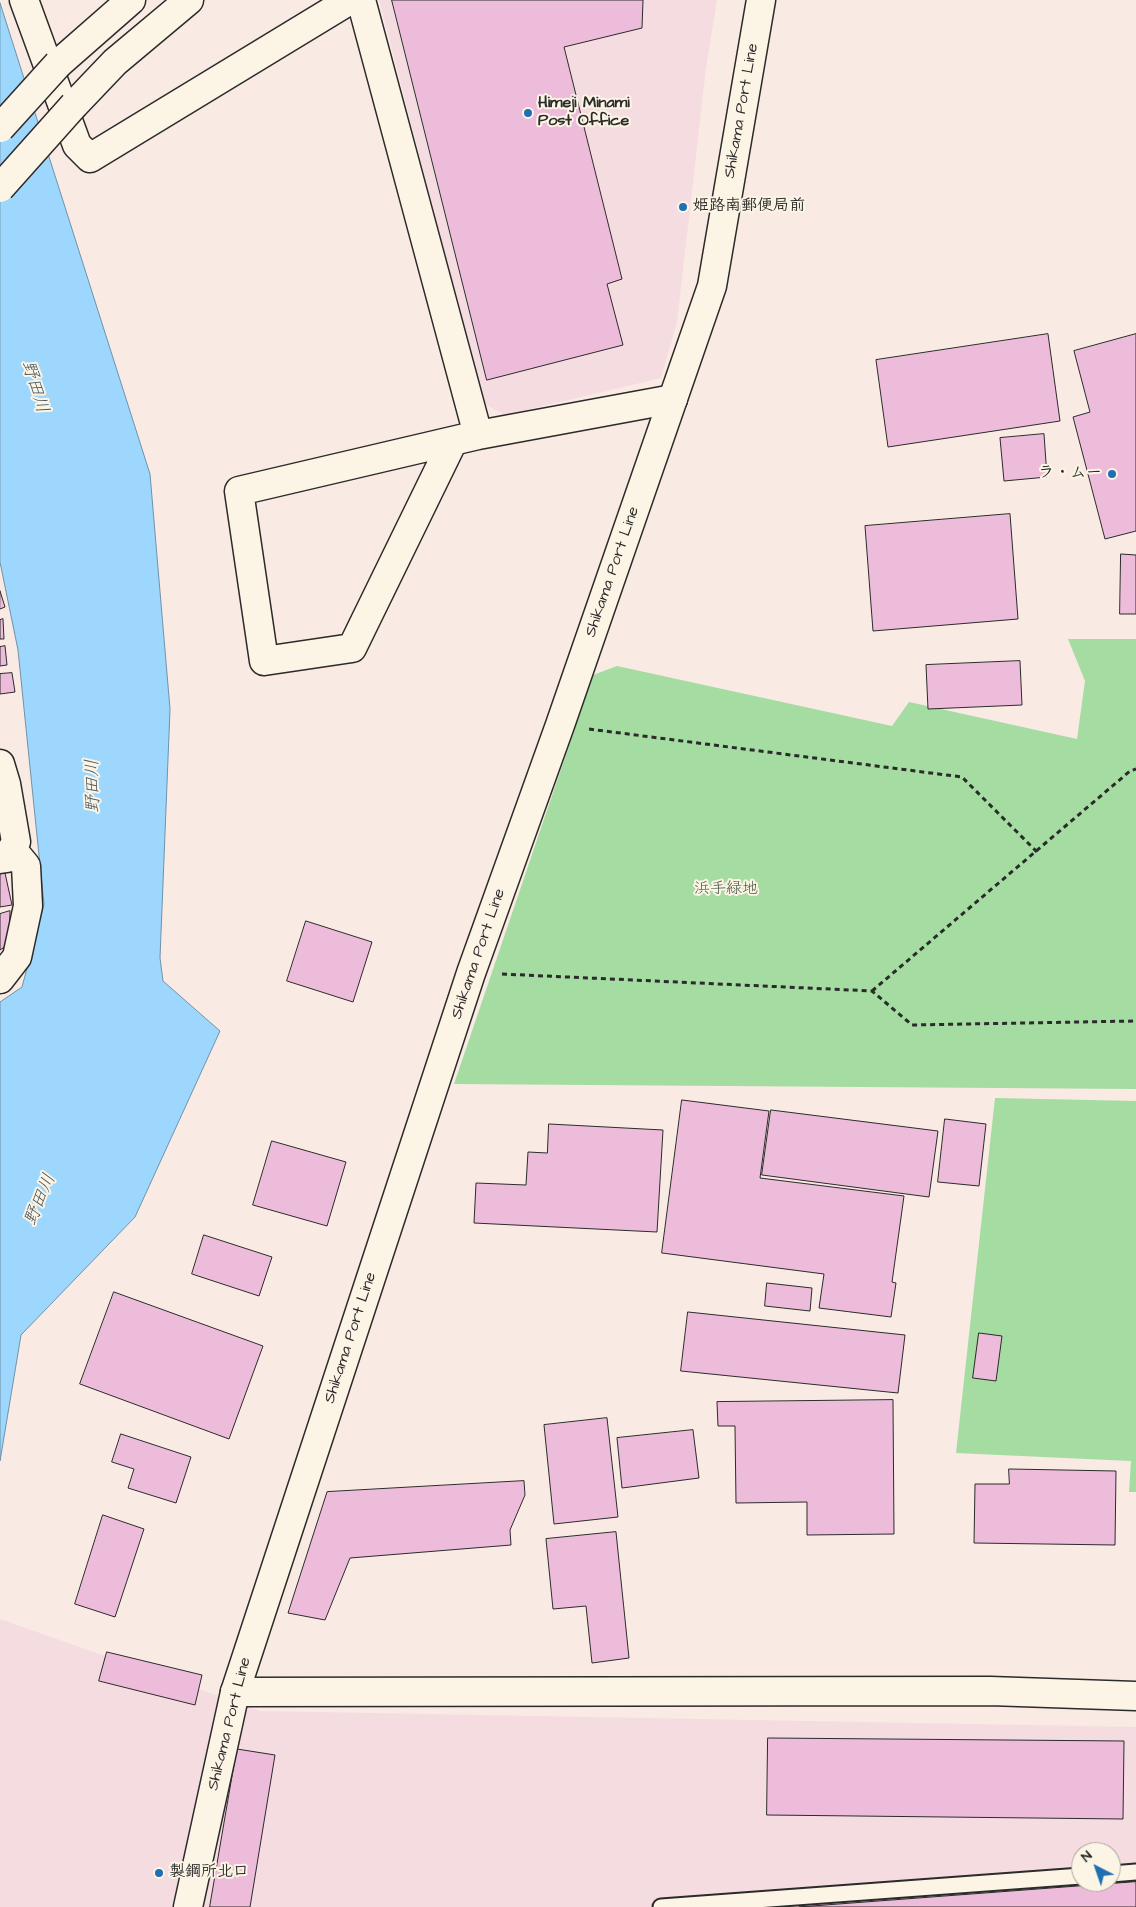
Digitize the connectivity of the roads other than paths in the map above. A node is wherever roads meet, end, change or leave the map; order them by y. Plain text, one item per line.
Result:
1 (131, 0) edge
2 (189, 0) edge
3 (350, 0) edge
4 (361, 0) edge
5 (761, 0) edge
6 (26, 1) edge
7 (0, 128) edge
8 (0, 188) edge
9 (673, 399) junction
10 (465, 438) junction
11 (0, 764) edge
12 (6, 854) edge
13 (0, 979) edge
14 (235, 1692) junction
15 (1136, 1696) edge
16 (1136, 1872) edge
17 (1121, 1873) edge
18 (1071, 1877) edge
19 (188, 1907) edge
20 (661, 1907) edge

1 - 7 main road, bridge
2 - 8 main road, bridge
3 - 6 main road
4 - 10 main road
5 - 9 main road, Shikama Port Line
9 - 10 main road
9 - 14 main road, Shikama Port Line
10 - 10 main road
11 - 12 main road
12 - 13 main road
14 - 15 main road
14 - 19 main road, Shikama Port Line
16 - 17 lane
18 - 20 lane

